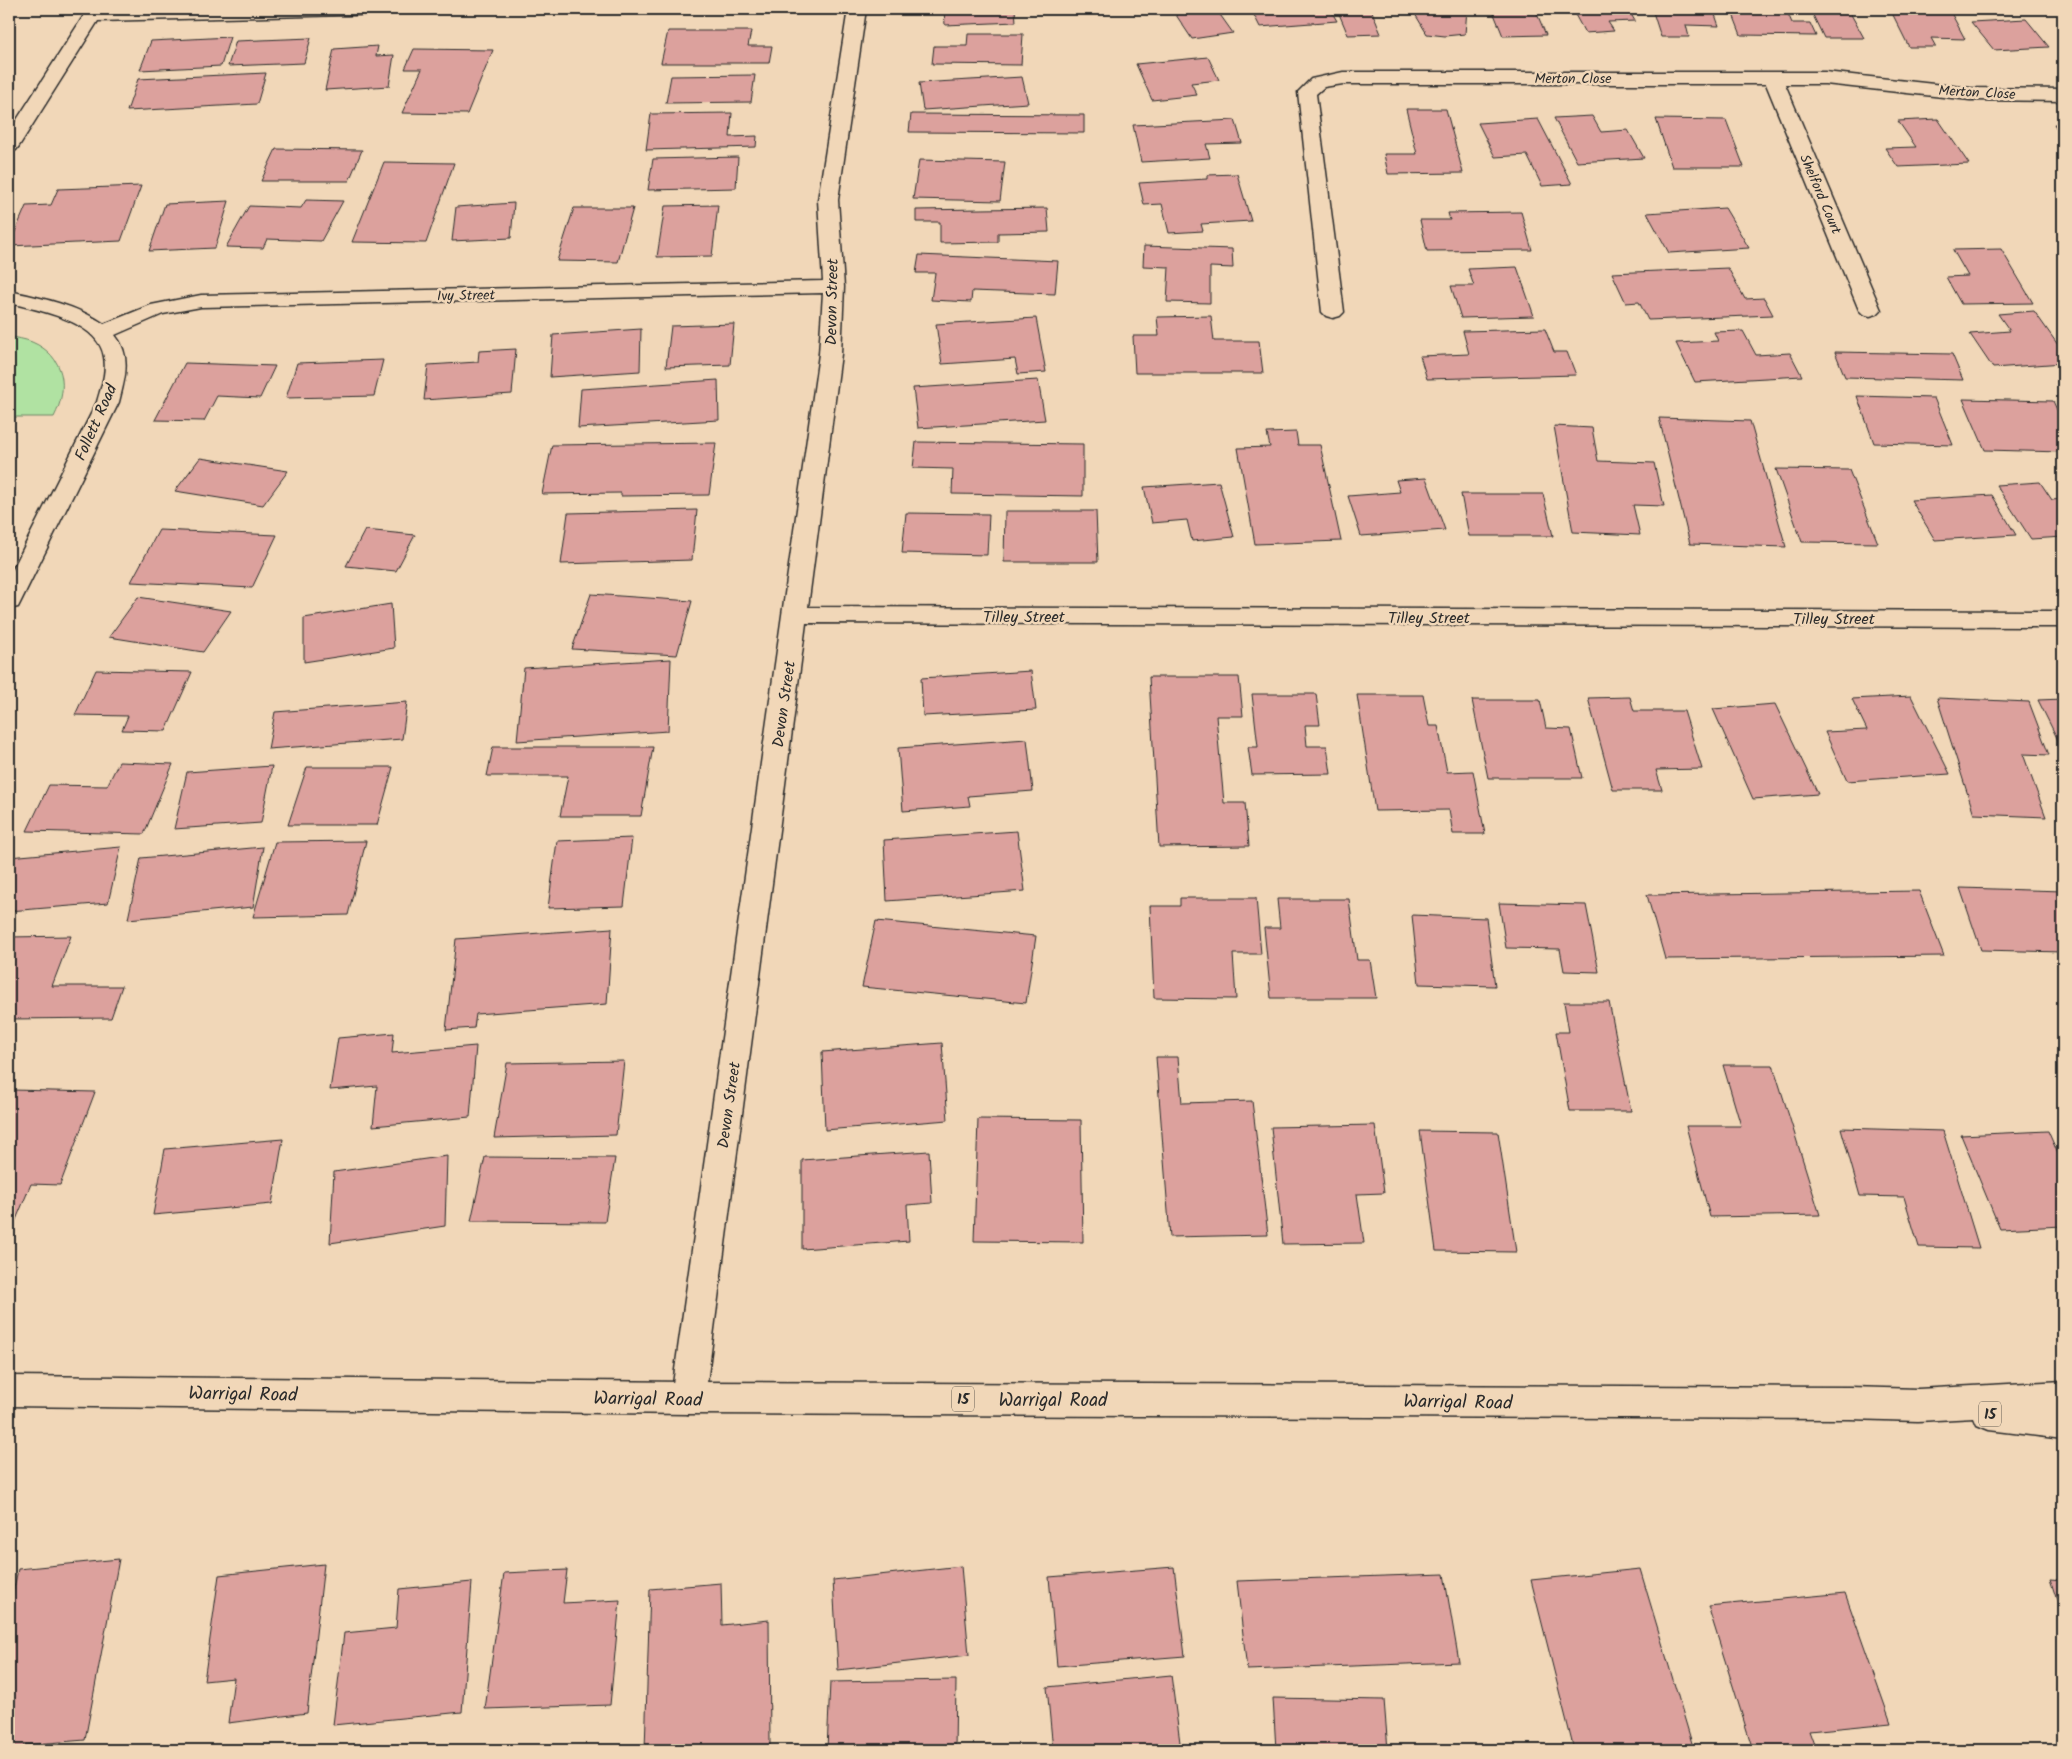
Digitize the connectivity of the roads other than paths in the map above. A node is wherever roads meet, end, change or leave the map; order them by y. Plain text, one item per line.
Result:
1 (389, 9) edge
2 (857, 9) edge
3 (94, 12) edge
4 (1773, 78) junction
5 (2063, 95) edge
6 (9, 146) edge
7 (834, 287) junction
8 (9, 297) edge
9 (1870, 310) dead end
10 (1333, 312) dead end
11 (103, 332) junction
12 (9, 601) edge
13 (795, 615) junction
14 (2063, 619) edge
15 (9, 1391) edge
16 (2063, 1397) edge
17 (688, 1398) junction
18 (1918, 1405) junction
19 (2063, 1423) edge

1 - 3 main road
2 - 7 main road, Devon Street
3 - 6 main road
4 - 5 main road, Merton Close
4 - 9 main road, Shelford Court
4 - 10 main road, Merton Close
7 - 11 main road, Ivy Street
7 - 13 main road, Devon Street
8 - 11 main road
11 - 12 main road, Follett Road
13 - 14 main road, Tilley Street
13 - 17 main road, Devon Street
15 - 17 main road, Warrigal Road / 15
16 - 18 main road, Warrigal Road / 15
17 - 18 main road, Warrigal Road / 15
18 - 19 main road, Warrigal Road / 15

